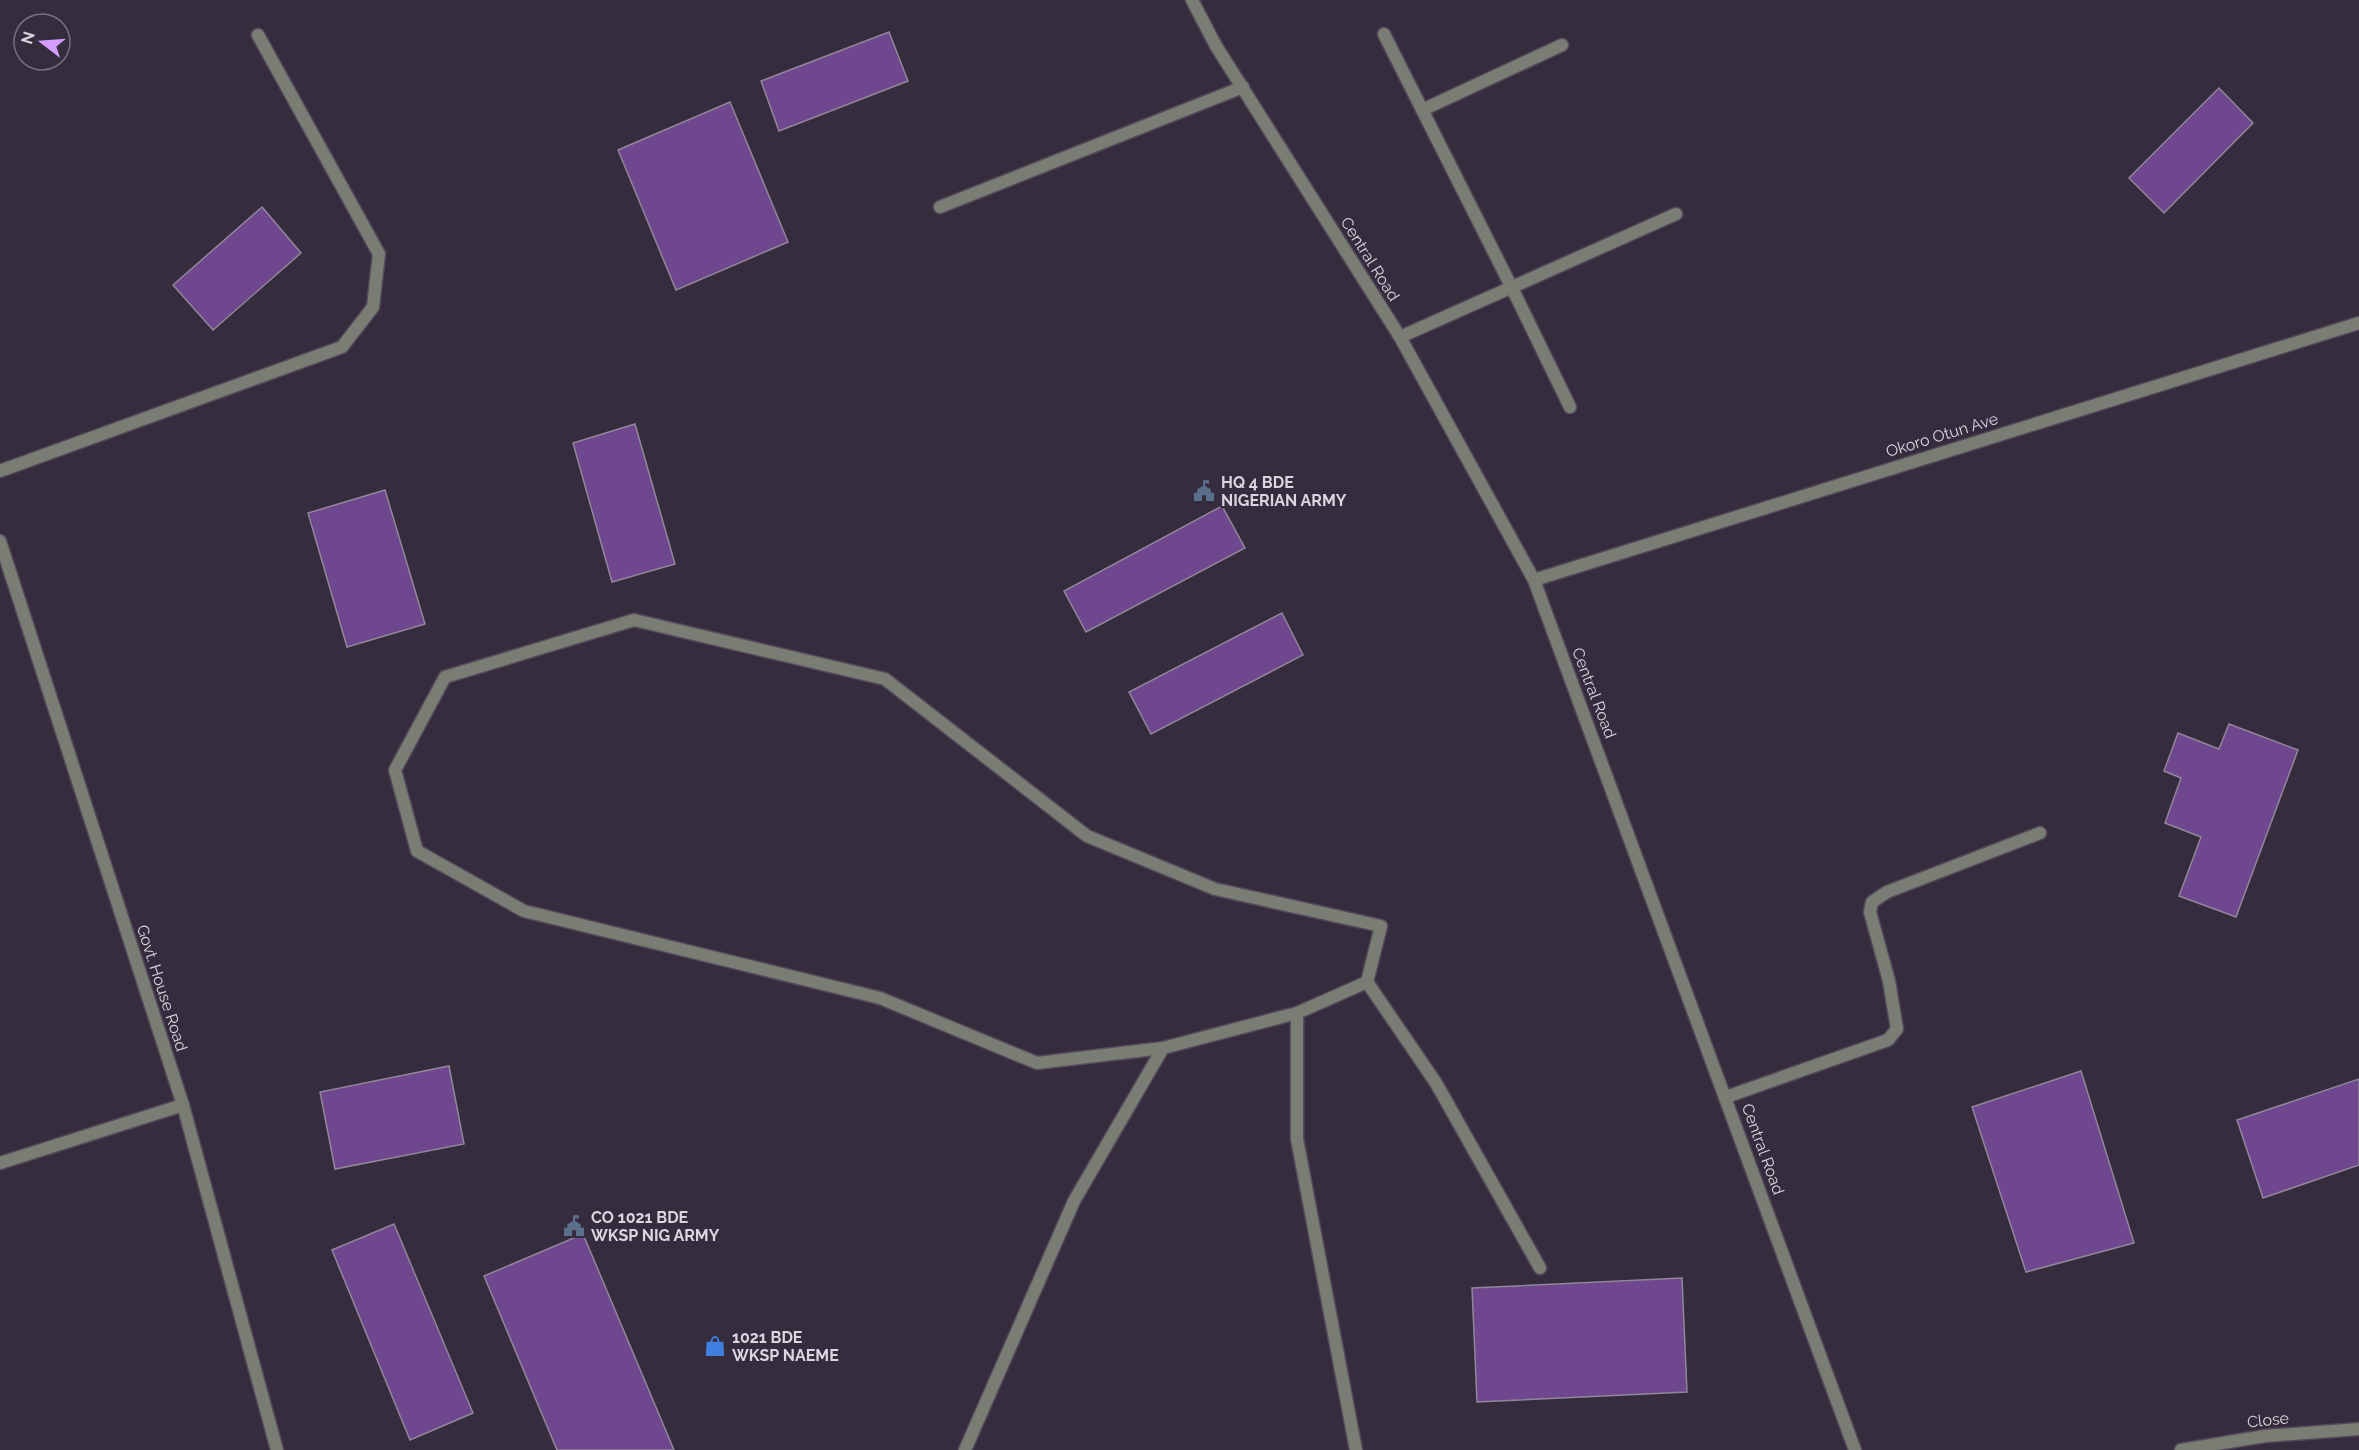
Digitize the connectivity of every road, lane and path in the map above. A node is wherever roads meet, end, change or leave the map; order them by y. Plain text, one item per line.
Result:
1 (1192, 0) edge
2 (258, 34) dead end
3 (1384, 34) dead end
4 (1562, 45) dead end
5 (1243, 87) junction
6 (1422, 110) junction
7 (940, 207) dead end
8 (1676, 214) dead end
9 (1512, 288) junction
10 (2359, 323) edge
11 (1400, 337) junction
12 (1570, 407) dead end
13 (0, 471) edge
14 (0, 541) edge
15 (1534, 580) junction
16 (2040, 834) dead end
17 (1366, 982) junction
18 (1297, 1013) junction
19 (1163, 1048) junction
20 (1726, 1097) junction
21 (183, 1105) junction
22 (0, 1163) edge
23 (1540, 1268) dead end
24 (2359, 1429) edge
25 (277, 1450) edge
26 (965, 1450) edge
27 (1356, 1450) edge
28 (1855, 1450) edge
29 (2181, 1450) edge

1 - 5 street, Central Road
2 - 13 street
3 - 6 street
4 - 6 street
5 - 7 street
5 - 11 street, Central Road
6 - 9 street
8 - 9 street
9 - 11 street
9 - 12 street
10 - 15 street, Okoro Otun Ave
11 - 15 street, Central Road
14 - 21 street, Govt. House Road
15 - 20 street, Central Road
16 - 20 street
17 - 18 street
17 - 19 street
17 - 23 street
18 - 19 street
18 - 27 street
19 - 26 street
20 - 28 street, Central Road
21 - 22 street
21 - 25 street, Govt. House Road
24 - 29 street, Close

